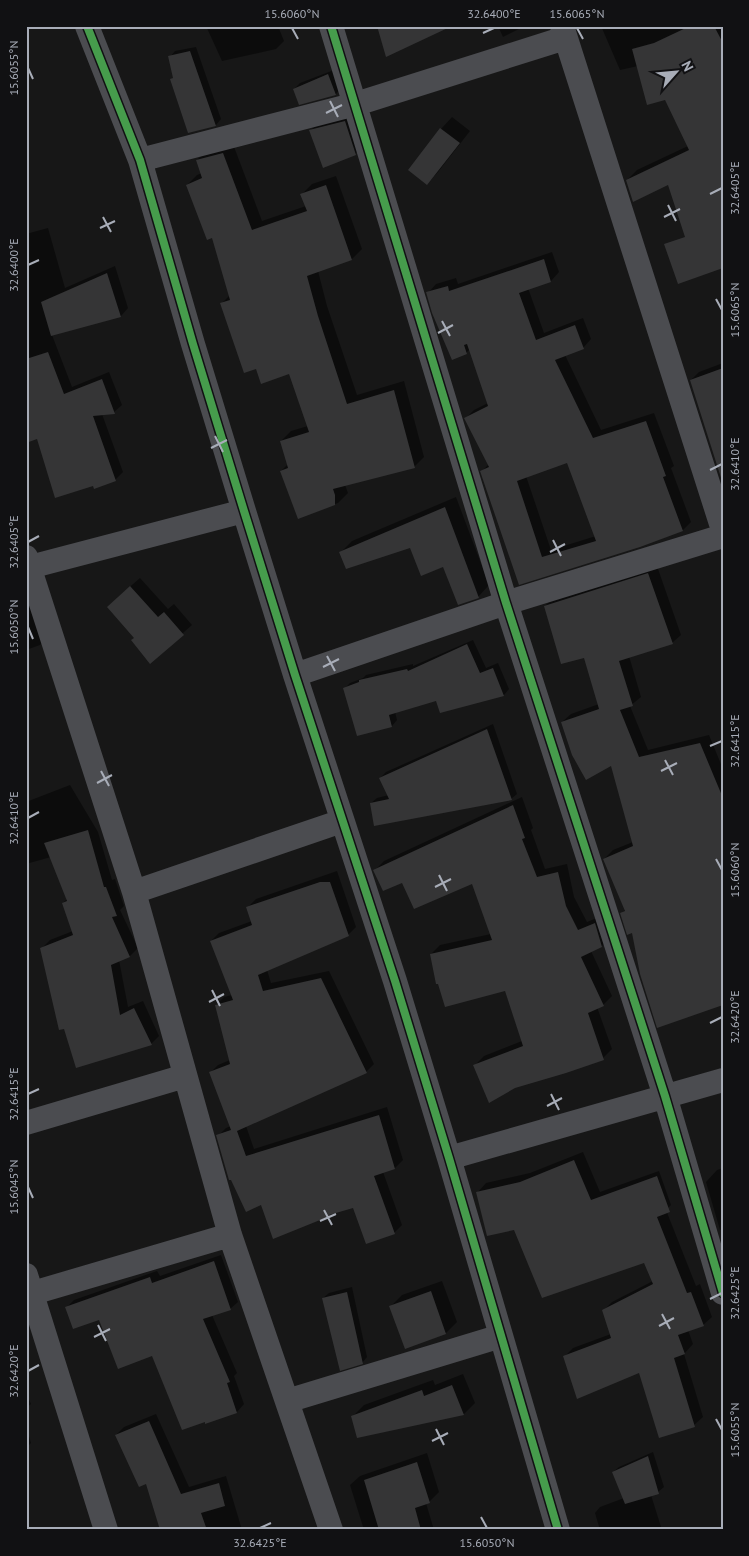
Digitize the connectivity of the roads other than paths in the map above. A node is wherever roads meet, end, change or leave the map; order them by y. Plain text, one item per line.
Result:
1 (87, 26) edge
2 (331, 26) edge
3 (563, 32) edge
4 (356, 104) junction
5 (140, 160) junction
6 (244, 511) junction
7 (723, 530) edge
8 (723, 536) edge
9 (27, 564) edge
10 (506, 603) junction
11 (295, 675) junction
12 (342, 821) junction
13 (134, 892) junction
14 (185, 1076) junction
15 (723, 1080) edge
16 (665, 1096) junction
17 (26, 1124) edge
18 (449, 1158) junction
19 (230, 1235) junction
20 (722, 1283) edge
21 (28, 1288) edge
22 (500, 1336) junction
23 (287, 1401) junction
24 (106, 1530) edge
25 (330, 1530) edge
26 (558, 1530) edge

1 - 5 street
2 - 4 street
3 - 4 street
3 - 7 street
4 - 5 street
4 - 10 street
5 - 6 street
6 - 9 street
6 - 11 street
8 - 10 street
9 - 13 street
10 - 11 street
10 - 16 street
11 - 12 street
12 - 13 street
12 - 18 street
13 - 14 street
14 - 17 street
14 - 19 street
15 - 16 street
16 - 18 street
16 - 20 street
18 - 22 street
19 - 21 street
19 - 23 street
21 - 24 street
22 - 23 street
22 - 26 street
23 - 25 street

